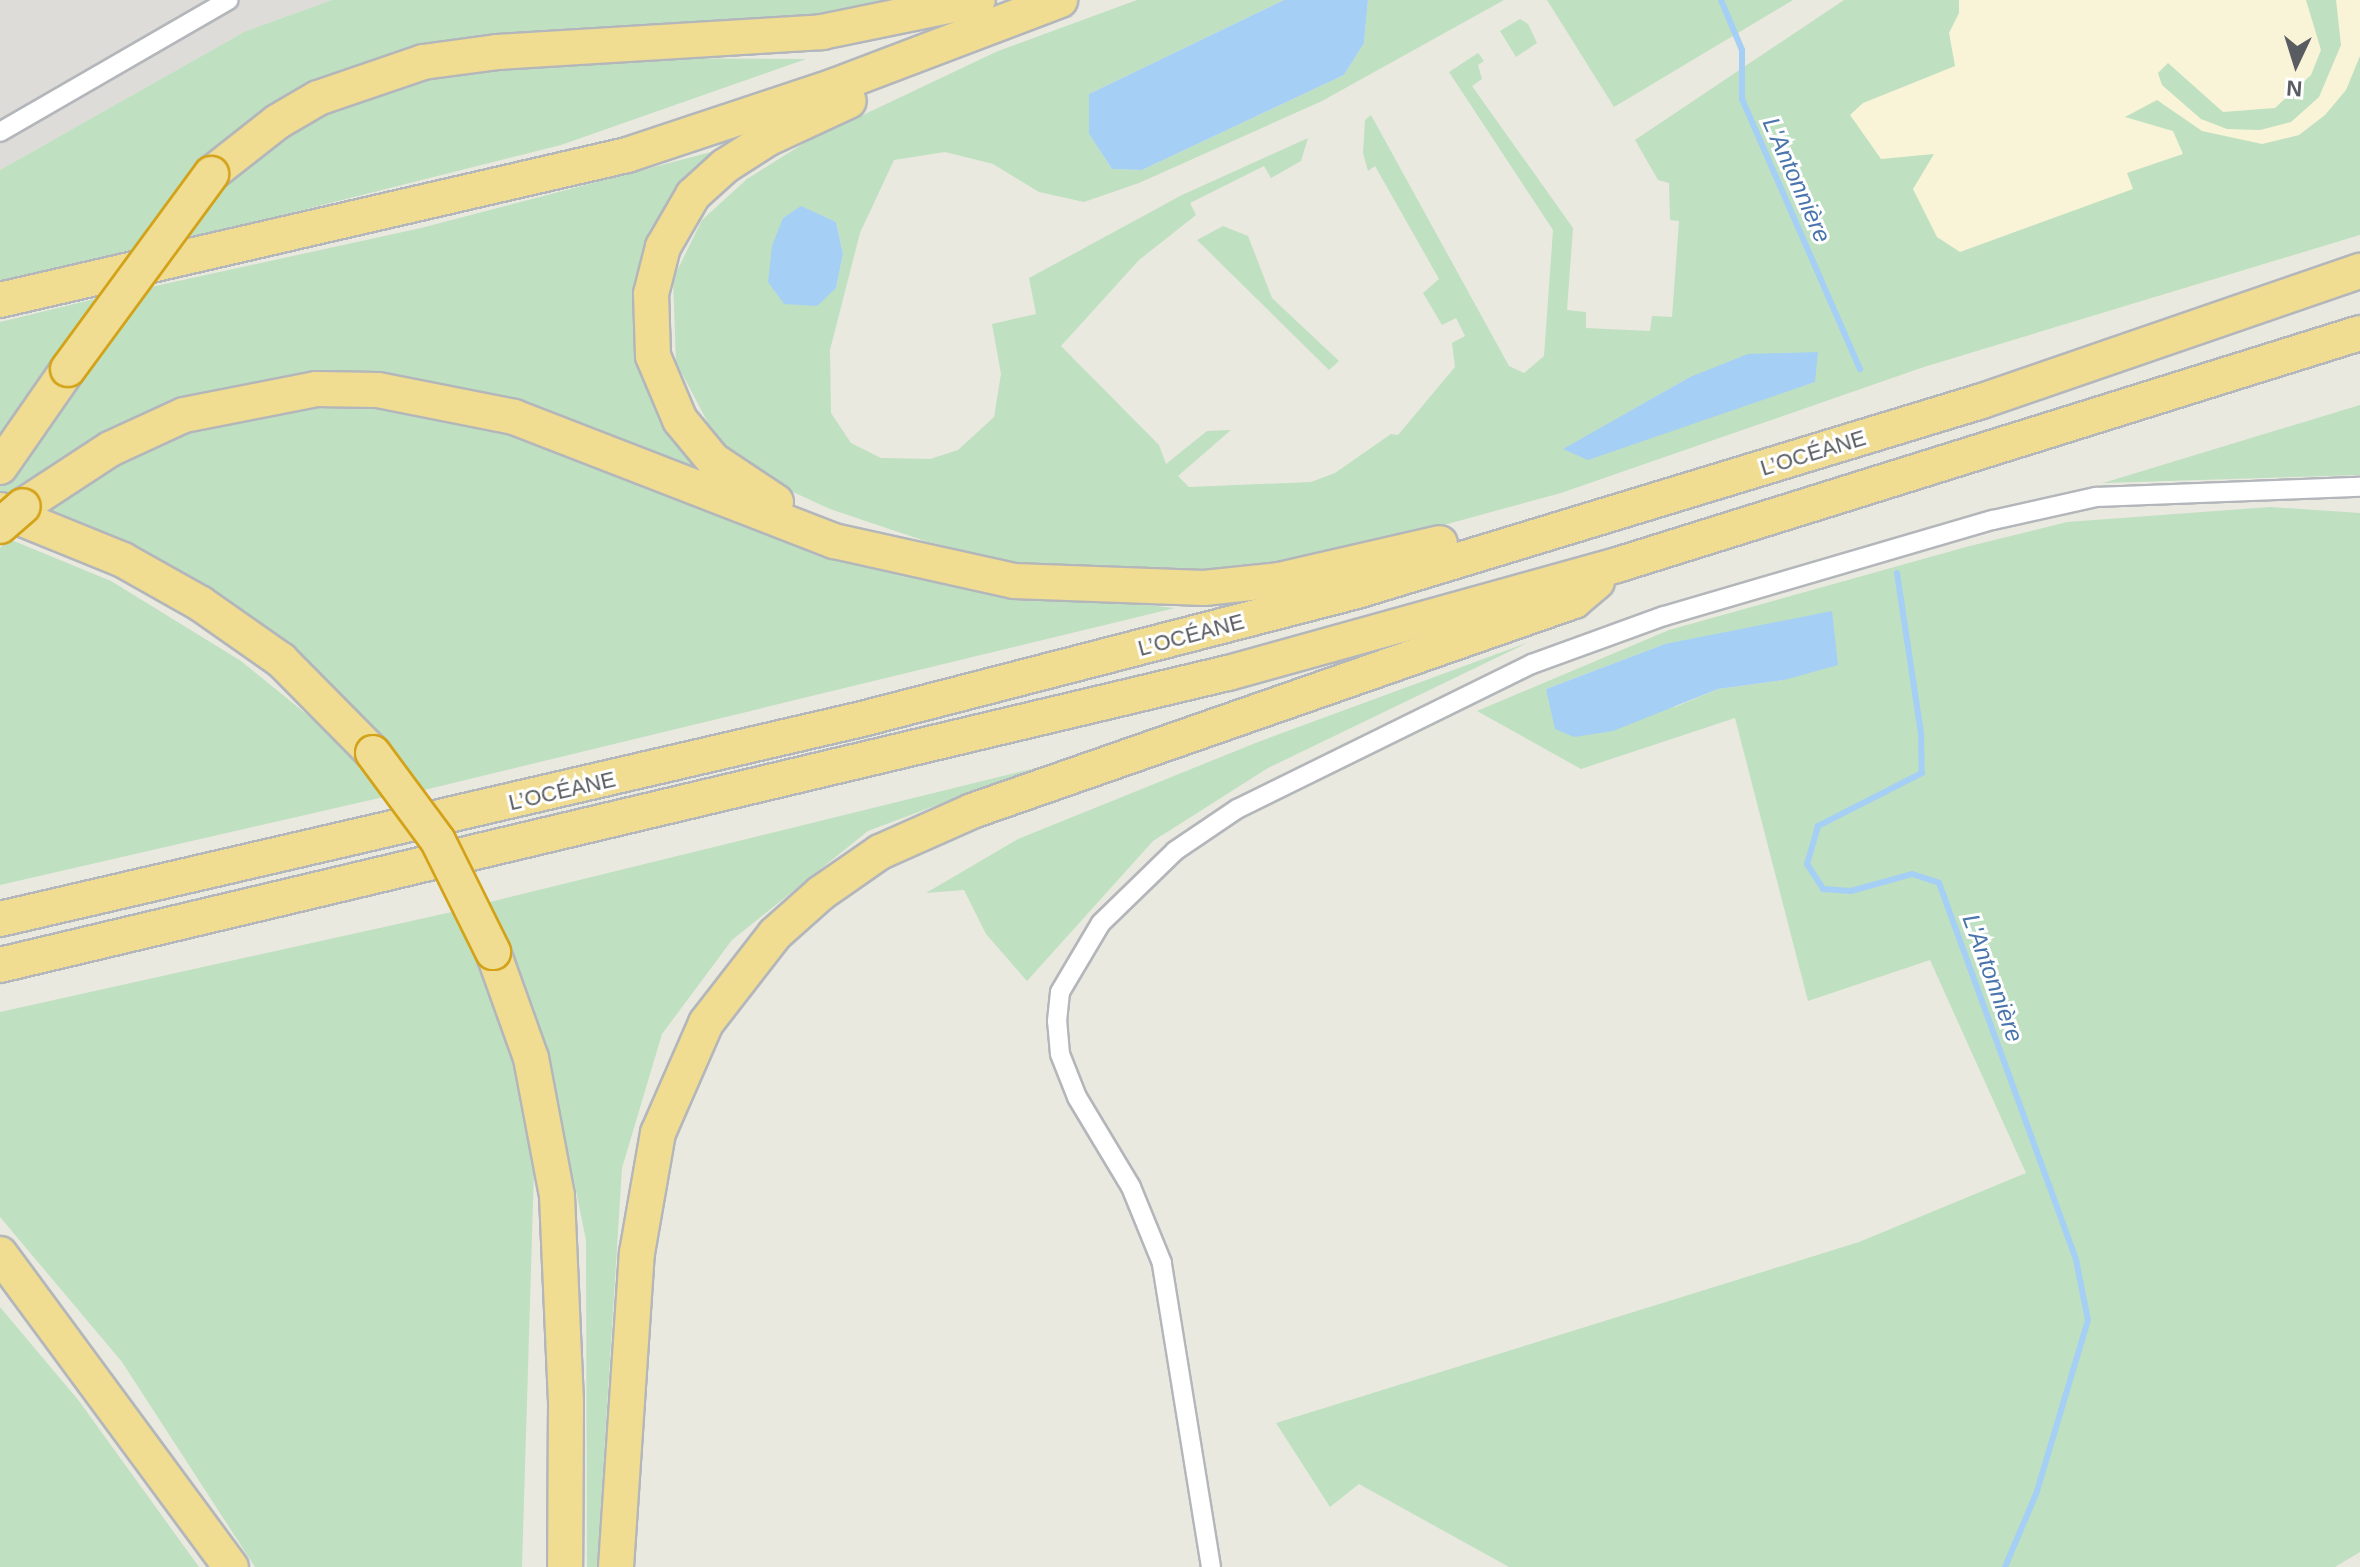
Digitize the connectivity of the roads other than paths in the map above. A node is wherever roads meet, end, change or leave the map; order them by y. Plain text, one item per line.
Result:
1 (229, 0) edge
2 (978, 0) edge
3 (1060, 0) edge
4 (1004, 10) edge
5 (0, 132) edge
6 (2360, 271) edge
7 (0, 300) edge
8 (2360, 333) edge
9 (0, 467) edge
10 (2360, 487) edge
11 (8, 514) edge
12 (1542, 535) junction
13 (918, 563) junction
14 (1617, 565) junction
15 (0, 919) edge
16 (0, 965) edge
17 (0, 1254) edge
18 (0, 1284) edge
19 (71, 1348) junction
20 (231, 1567) edge
21 (565, 1567) edge
22 (616, 1567) edge
23 (1211, 1567) edge

1 - 5 street
2 - 9 highway, bridge
3 - 4 highway
4 - 7 highway
4 - 13 highway
6 - 12 highway, L’OCÉANE
8 - 14 highway, L’OCÉANE
10 - 23 street
11 - 13 highway
11 - 21 highway, bridge
12 - 13 highway
12 - 15 highway, L’OCÉANE
14 - 16 highway, L’OCÉANE
14 - 22 highway
17 - 19 highway
18 - 19 highway
19 - 20 highway

